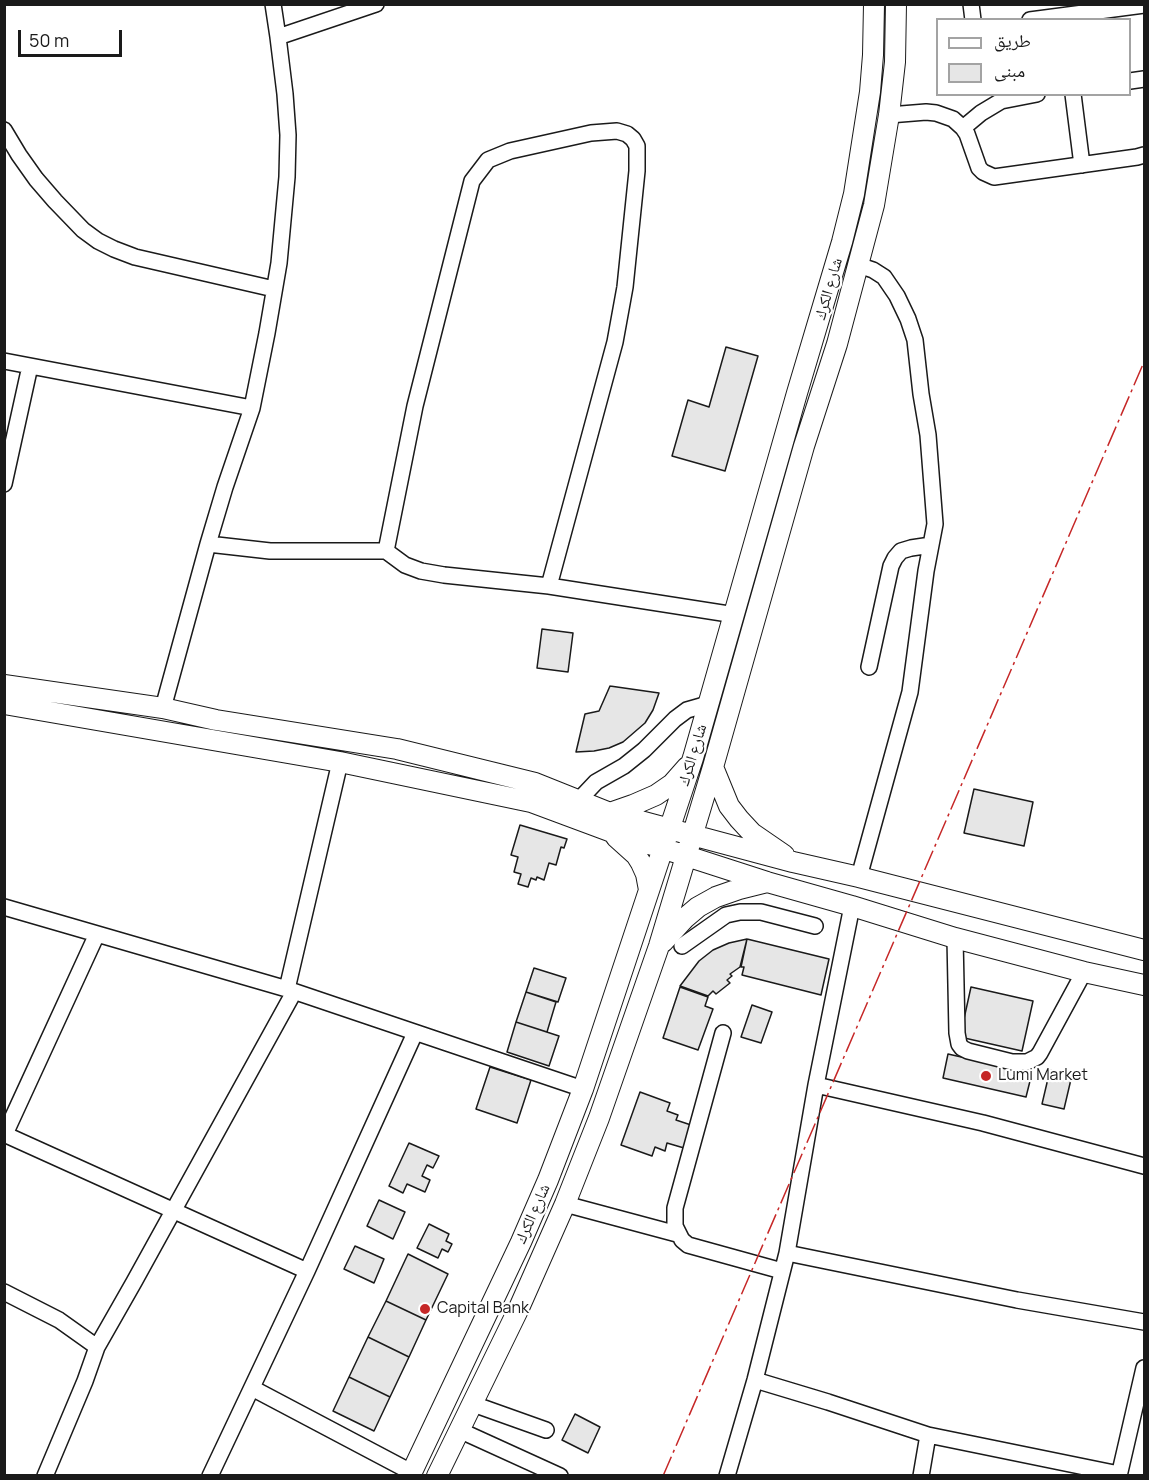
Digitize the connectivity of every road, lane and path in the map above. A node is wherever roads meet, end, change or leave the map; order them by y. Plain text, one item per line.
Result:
1 (273, 4) edge
2 (376, 4) edge
3 (874, 4) edge
4 (896, 4) edge
5 (1144, 5) edge
6 (1063, 13) edge
7 (1039, 18) edge
8 (278, 37) junction
9 (1027, 96) edge
10 (1073, 96) edge
11 (991, 100) edge
12 (889, 115) junction
13 (963, 128) junction
14 (4, 130) edge
15 (1144, 155) edge
16 (1082, 165) junction
17 (858, 265) junction
18 (274, 289) junction
19 (814, 338) junction
20 (837, 344) junction
21 (4, 361) edge
22 (30, 366) junction
23 (252, 408) junction
24 (4, 484) edge
25 (208, 544) junction
26 (931, 545) junction
27 (386, 551) junction
28 (549, 586) junction
29 (735, 615) junction
30 (869, 667) dead end
31 (4, 685) edge
32 (708, 704) junction
33 (5, 706) edge
34 (164, 708) junction
35 (693, 758) junction
36 (340, 762) junction
37 (713, 767) junction
38 (578, 801) junction
39 (610, 822) junction
40 (669, 829) junction
41 (693, 835) junction
42 (663, 848) junction
43 (686, 856) junction
44 (793, 862) junction
45 (859, 877) junction
46 (767, 882) junction
47 (649, 890) junction
48 (716, 897) junction
49 (852, 906) junction
50 (4, 908) edge
51 (726, 915) junction
52 (815, 926) dead end
53 (98, 934) junction
54 (955, 938) junction
55 (659, 946) junction
56 (682, 946) dead end
57 (1144, 950) edge
58 (1084, 972) junction
59 (1144, 986) edge
60 (290, 991) junction
61 (415, 1033) junction
62 (723, 1033) dead end
63 (816, 1085) junction
64 (583, 1089) junction
65 (5, 1134) edge
66 (1144, 1166) edge
67 (565, 1204) junction
68 (174, 1210) junction
69 (678, 1233) junction
70 (787, 1253) junction
71 (307, 1271) junction
72 (782, 1271) junction
73 (4, 1292) edge
74 (1144, 1322) edge
75 (97, 1347) junction
76 (1144, 1368) edge
77 (754, 1380) junction
78 (252, 1388) junction
79 (472, 1404) junction
80 (459, 1430) junction
81 (546, 1430) dead end
82 (928, 1435) junction
83 (411, 1474) edge
84 (1119, 1475) edge
85 (45, 1476) edge
86 (210, 1476) edge
87 (437, 1476) edge
88 (560, 1476) edge
89 (727, 1476) edge
90 (921, 1476) edge

1 - 8 street
2 - 8 street
3 - 19 main road, شارع الكرك
4 - 12 main road, شارع الكرك
5 - 6 street
6 - 7 street
8 - 18 street
9 - 11 street
10 - 16 street
11 - 13 street
12 - 13 street
12 - 17 main road, شارع الكرك
13 - 16 street
14 - 18 street
15 - 16 street
17 - 20 main road, شارع الكرك
17 - 26 street
18 - 23 street
19 - 20 main road
19 - 29 main road, شارع الكرك
20 - 37 main road, شارع الكرك
21 - 22 street
22 - 23 street
22 - 24 street
23 - 25 street
25 - 27 street
25 - 34 street
26 - 30 street
26 - 45 street
27 - 28 street
27 - 28 street
28 - 29 street
29 - 32 main road, شارع الكرك
31 - 34 main road
32 - 35 main road, شارع الكرك
32 - 38 street
33 - 36 main road
34 - 38 main road
35 - 39 main road
35 - 40 main road, شارع الكرك
36 - 39 main road
36 - 60 street
37 - 41 main road, شارع الكرك
37 - 44 main road
38 - 39 main road
39 - 40 main road
39 - 42 main road
39 - 47 main road
40 - 41 main road
40 - 42 main road, شارع الكرك
41 - 43 main road, شارع الكرك
41 - 44 main road
42 - 43 main road
42 - 47 main road, شارع الكرك
43 - 46 main road
43 - 55 main road, شارع الكرك
44 - 45 main road
45 - 57 main road
46 - 48 main road
46 - 49 main road
47 - 64 main road, شارع الكرك
48 - 51 street
48 - 55 main road
49 - 54 main road
49 - 63 street
50 - 53 street
51 - 52 street
51 - 56 street
53 - 60 street
53 - 65 street
54 - 58 main road
54 - 58 street
55 - 67 main road, شارع الكرك
58 - 59 main road
60 - 61 street
60 - 68 street
61 - 64 street
61 - 71 street
62 - 69 street
63 - 66 street
63 - 70 street
64 - 83 main road, شارع الكرك
65 - 68 street
67 - 69 street
67 - 79 main road, شارع الكرك
68 - 71 street
68 - 75 street
69 - 72 street
70 - 72 street
70 - 74 street
71 - 78 street
72 - 77 street
73 - 75 street
75 - 85 street
76 - 84 street
77 - 82 street
77 - 89 street
78 - 83 street
78 - 86 street
79 - 80 main road, شارع الكرك
79 - 81 street
80 - 87 main road, شارع الكرك
80 - 88 street
82 - 84 street
82 - 90 street

